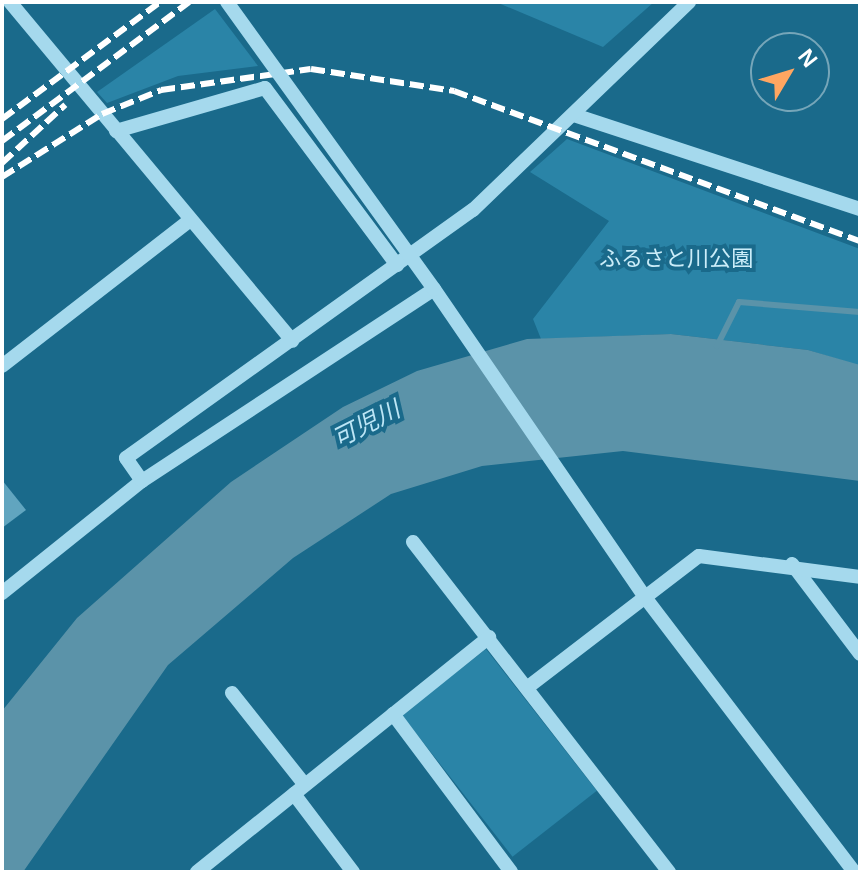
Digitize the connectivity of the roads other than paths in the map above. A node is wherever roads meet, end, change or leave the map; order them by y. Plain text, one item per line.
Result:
1 (10, 2) edge
2 (227, 2) edge
3 (689, 2) edge
4 (574, 115) junction
5 (116, 131) junction
6 (860, 209) edge
7 (190, 220) junction
8 (397, 265) junction
9 (434, 289) junction
10 (292, 341) junction
11 (2, 366) edge
12 (142, 481) junction
13 (413, 542) dead end
14 (792, 564) junction
15 (860, 577) edge
16 (2, 593) edge
17 (644, 596) junction
18 (489, 637) junction
19 (860, 654) edge
20 (528, 687) junction
21 (232, 693) dead end
22 (393, 714) junction
23 (299, 790) junction
24 (197, 872) edge
25 (353, 872) edge
26 (511, 872) edge
27 (669, 872) edge
28 (854, 872) edge

1 - 5 street
2 - 9 street, bridge
3 - 4 street
4 - 6 street
4 - 8 street
5 - 7 street
5 - 8 street
7 - 10 street
7 - 11 street
8 - 10 street
9 - 12 street
9 - 17 street
10 - 12 street
12 - 16 street
13 - 18 street
14 - 15 street
14 - 17 street
14 - 19 street
17 - 20 street
17 - 28 street
18 - 20 street
18 - 22 street
20 - 27 street
21 - 23 street
22 - 23 street
22 - 26 street
23 - 24 street
23 - 25 street

